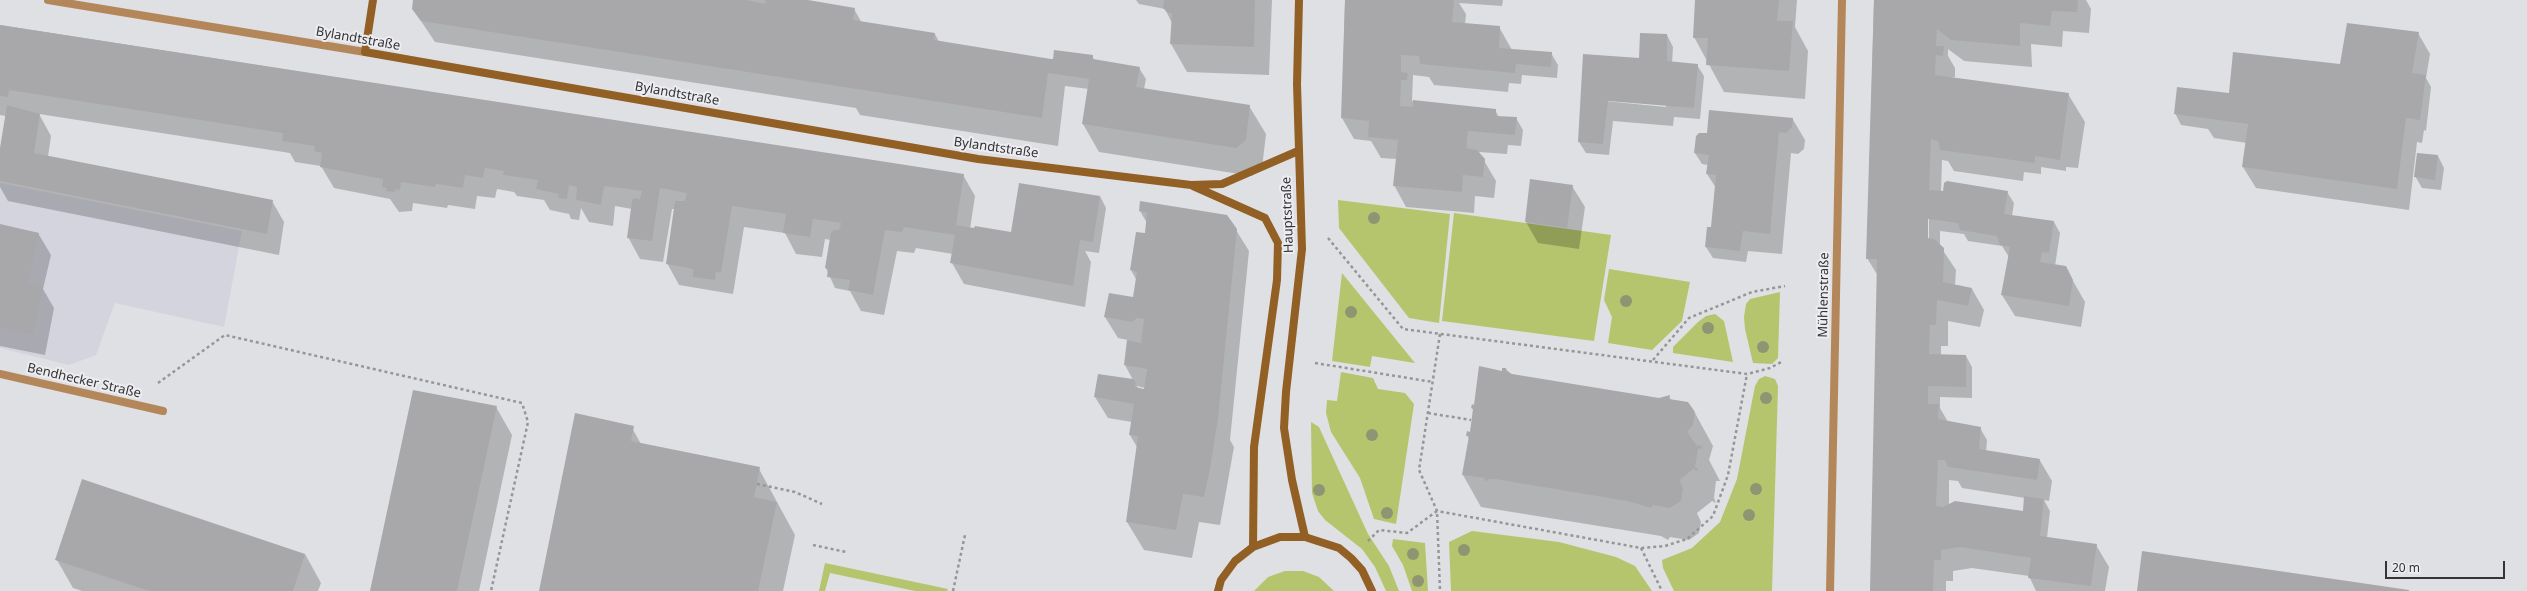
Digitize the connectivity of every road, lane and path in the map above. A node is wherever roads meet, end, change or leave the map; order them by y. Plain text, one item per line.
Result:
1 (48, 0) edge
2 (373, 0) edge
3 (1299, 0) edge
4 (1842, 0) edge
5 (365, 52) junction
6 (1298, 151) junction
7 (1191, 185) junction
8 (1299, 205) junction
9 (1785, 286) dead end
10 (1440, 334) junction
11 (1290, 360) junction
12 (1653, 360) junction
13 (1783, 361) dead end
14 (0, 374) edge
15 (1747, 374) junction
16 (1433, 382) junction
17 (130, 403) junction
18 (162, 411) dead end
19 (1428, 413) junction
20 (1471, 420) dead end
21 (756, 484) dead end
22 (822, 504) dead end
23 (1437, 511) junction
24 (965, 535) dead end
25 (1305, 537) junction
26 (813, 546) dead end
27 (1253, 547) junction
28 (1641, 548) junction
29 (846, 552) dead end
30 (1351, 558) junction
31 (491, 591) edge
32 (953, 591) edge
33 (1218, 591) edge
34 (1372, 591) edge
35 (1440, 591) edge
36 (1662, 591) edge
37 (1830, 591) edge

1 - 5 street, Bylandtstraße
2 - 5 street
3 - 6 street, Hauptstraße
4 - 37 street, Mühlenstraße
5 - 7 street, Bylandtstraße
6 - 7 street, Bylandtstraße
6 - 8 street, Hauptstraße
7 - 27 street, Hauptstraße
8 - 10 path
8 - 11 street, Hauptstraße
9 - 12 path
10 - 12 path
10 - 16 path
11 - 16 path
11 - 25 street, Hauptstraße
12 - 15 path
13 - 15 path
14 - 17 street, Bendhecker Straße
15 - 28 path
16 - 19 path
17 - 18 street, Bendhecker Straße
17 - 31 path
19 - 20 path
19 - 23 path
21 - 22 path
23 - 28 path
23 - 30 path
23 - 35 path
24 - 32 path
25 - 27 street
25 - 30 street
26 - 29 path
27 - 33 street
28 - 36 path
30 - 34 street

